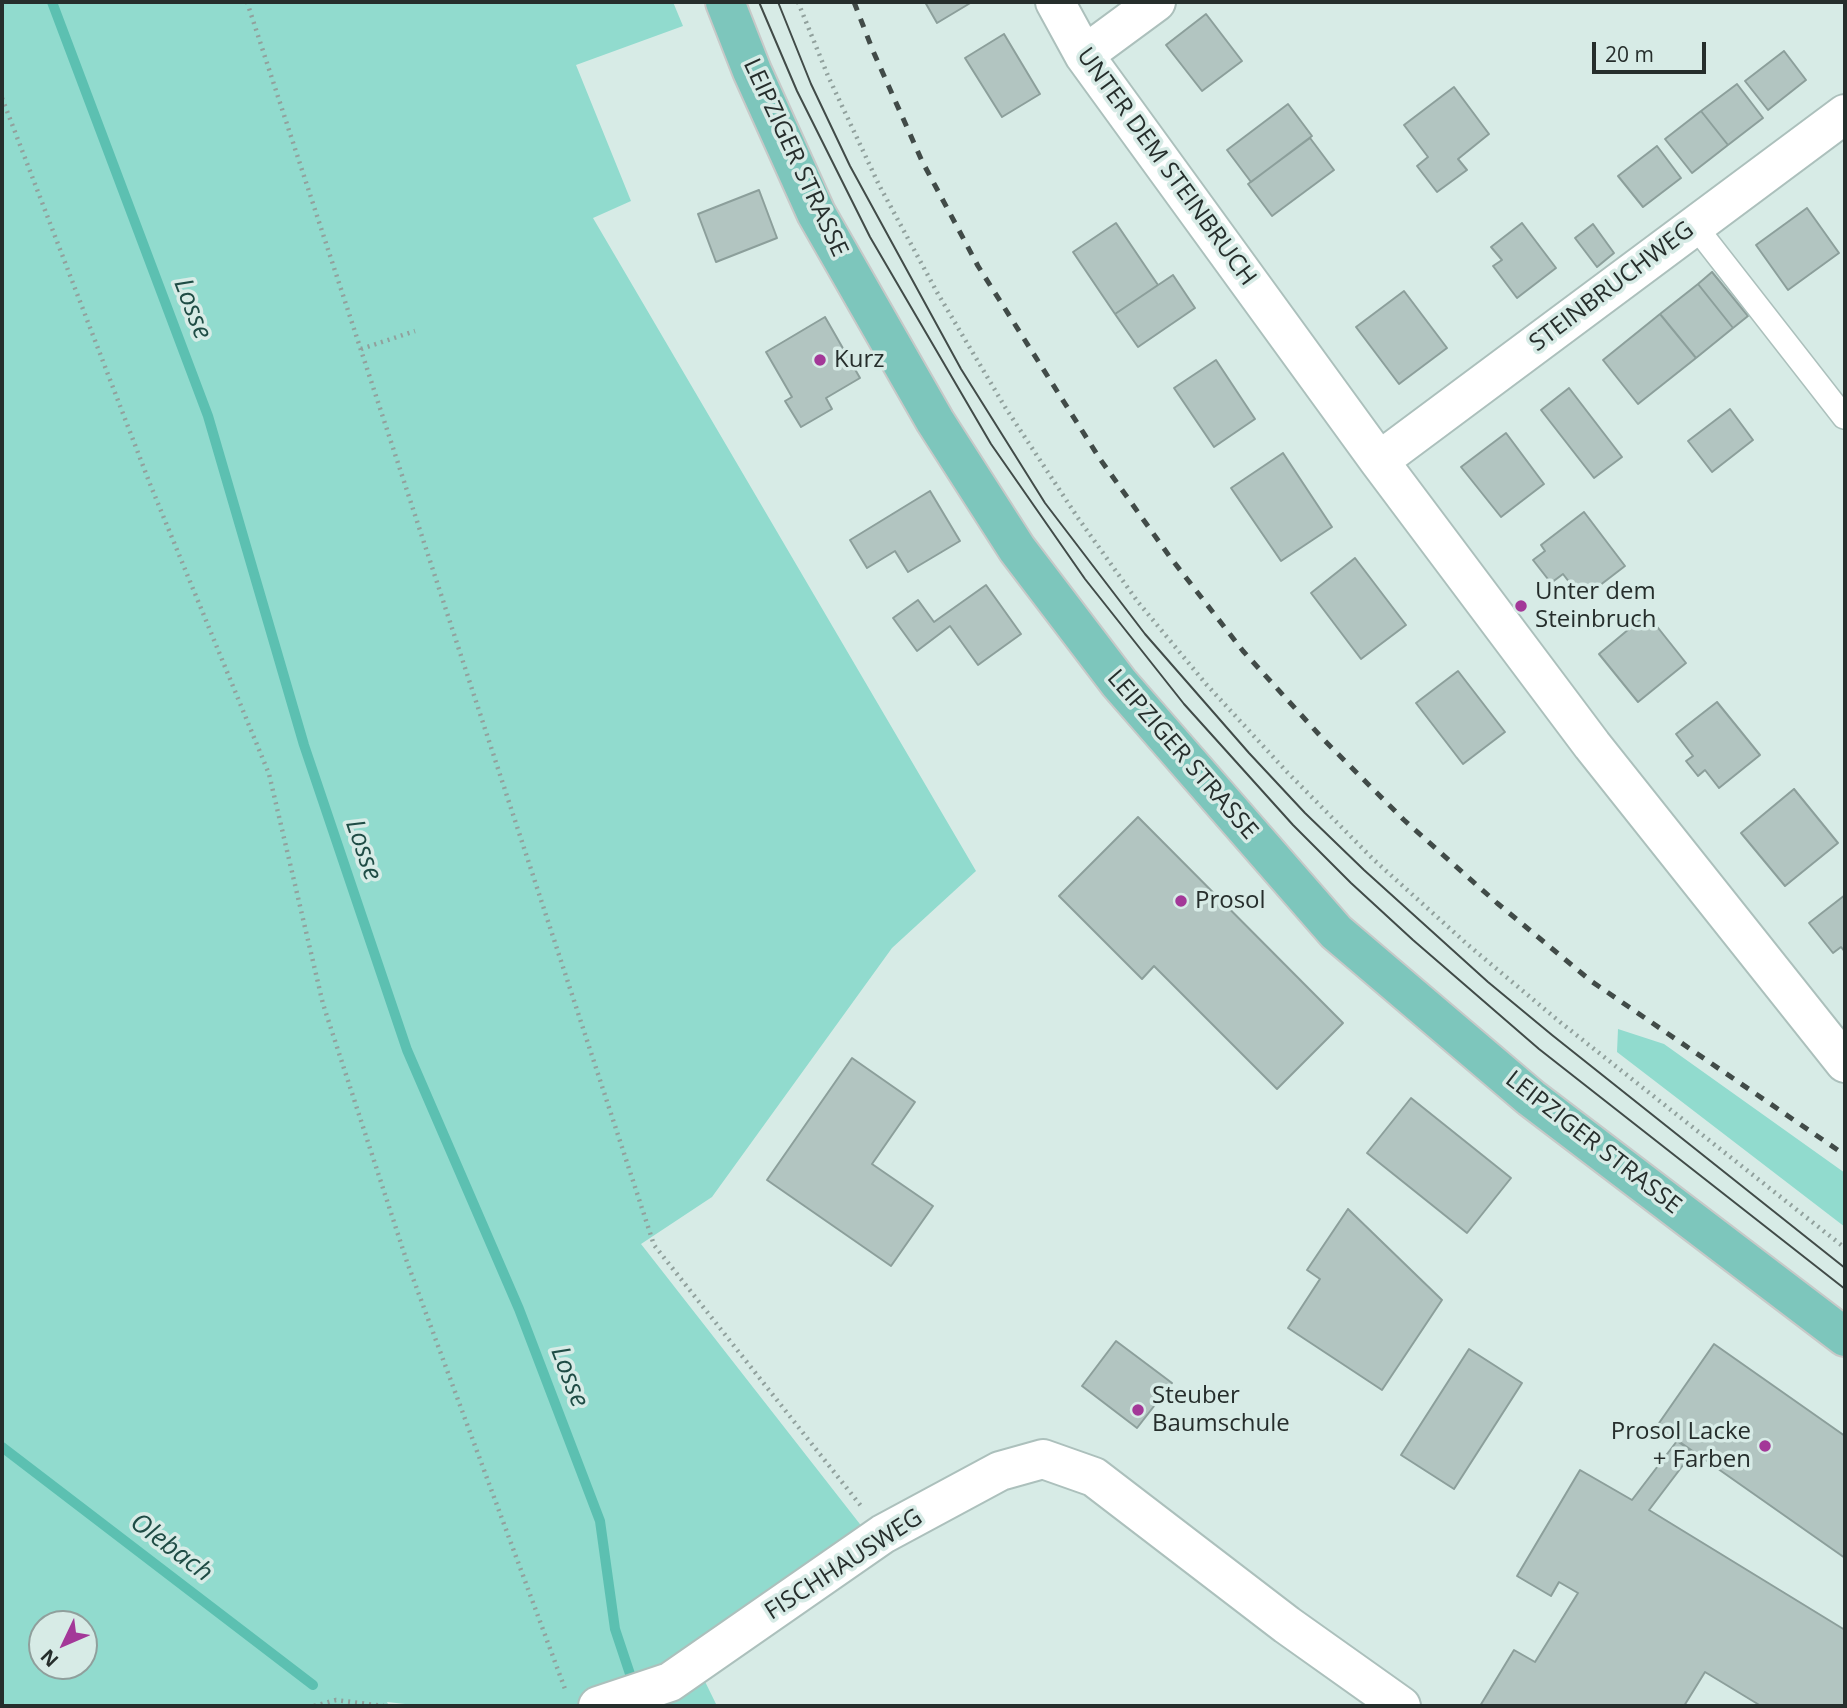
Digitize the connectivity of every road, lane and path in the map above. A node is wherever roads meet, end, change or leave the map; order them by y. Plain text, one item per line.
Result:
1 (247, 2) edge
2 (725, 2) edge
3 (798, 2) edge
4 (1055, 2) edge
5 (1156, 2) edge
6 (1084, 55) junction
7 (2, 98) edge
8 (1845, 114) edge
9 (1695, 226) junction
10 (415, 331) dead end
11 (361, 349) junction
12 (1844, 416) edge
13 (1378, 461) junction
14 (1845, 1063) edge
15 (1845, 1248) edge
16 (1845, 1338) edge
17 (883, 1534) junction
18 (582, 1700) edge
19 (314, 1706) edge
20 (384, 1706) edge
21 (1401, 1706) edge

1 - 11 path
2 - 16 main road, LEIPZIGER STRASSE
3 - 15 path
4 - 6 street, UNTER DEM STEINBRUCH
5 - 6 street
6 - 13 street, UNTER DEM STEINBRUCH
7 - 18 path
8 - 9 street, STEINBRUCHWEG
9 - 12 lane
9 - 13 street, STEINBRUCHWEG
10 - 11 path
11 - 17 path
13 - 14 street, UNTER DEM STEINBRUCH
17 - 18 street, FISCHHAUSWEG
17 - 21 street, FISCHHAUSWEG
19 - 20 path

